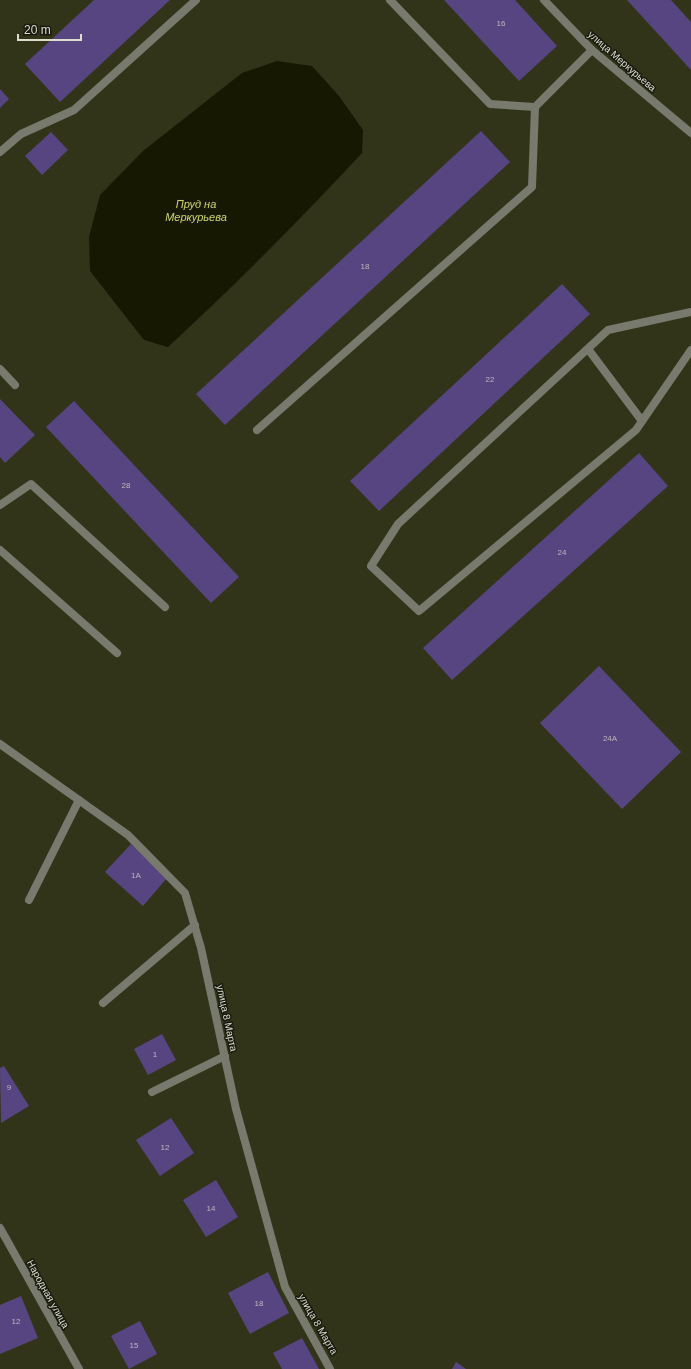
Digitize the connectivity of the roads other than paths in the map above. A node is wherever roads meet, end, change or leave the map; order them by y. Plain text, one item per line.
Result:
1 (196, 0) edge
2 (390, 0) edge
3 (544, 0) edge
4 (592, 50) junction
5 (535, 107) junction
6 (691, 132) edge
7 (0, 152) edge
8 (691, 312) edge
9 (588, 349) junction
10 (691, 350) edge
11 (0, 370) edge
12 (15, 385) dead end
13 (642, 421) junction
14 (257, 430) dead end
15 (0, 506) edge
16 (0, 550) edge
17 (165, 608) dead end
18 (117, 653) dead end
19 (0, 744) edge
20 (79, 800) junction
21 (29, 900) dead end
22 (194, 925) junction
23 (103, 1003) dead end
24 (225, 1056) junction
25 (152, 1092) dead end
26 (0, 1228) edge
27 (79, 1369) edge
28 (330, 1369) edge

1 - 7 street
2 - 5 street
3 - 4 street, улица Меркурьева
4 - 5 street
4 - 6 street, улица Меркурьева
5 - 14 street
8 - 9 street
9 - 13 street
9 - 13 street
10 - 13 street
11 - 12 street
15 - 17 street
16 - 18 street
19 - 20 street, улица 8 Марта
20 - 21 street
20 - 22 street, улица 8 Марта
22 - 23 street
22 - 24 street, улица 8 Марта
24 - 25 street
24 - 28 street, улица 8 Марта
26 - 27 street, Народная улица

